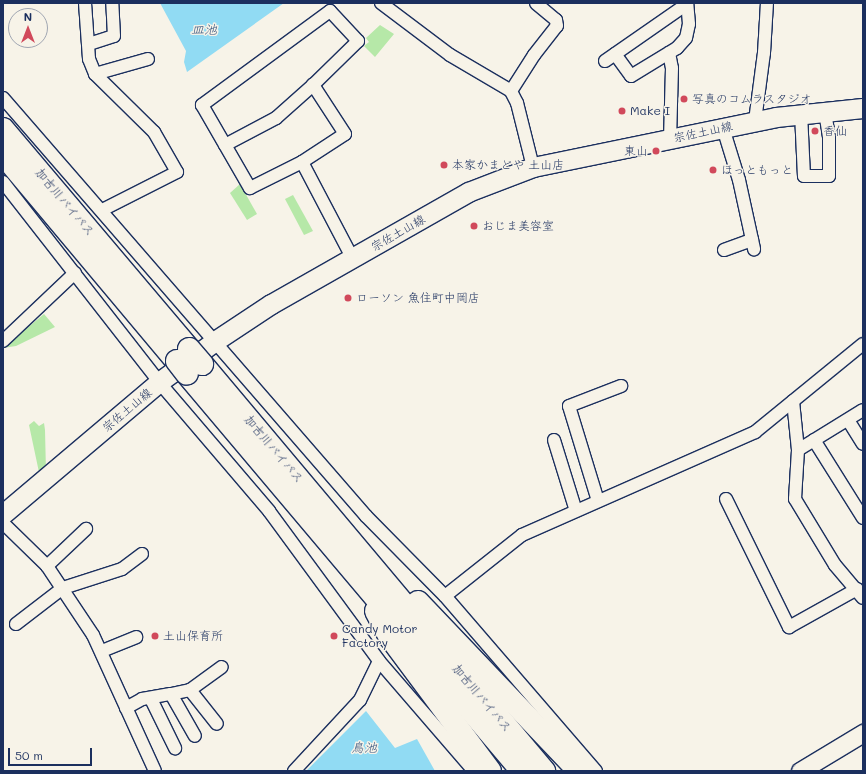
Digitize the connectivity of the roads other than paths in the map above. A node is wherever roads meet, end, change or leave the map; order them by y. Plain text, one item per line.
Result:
1 (85, 3) edge
2 (112, 3) edge
3 (381, 3) edge
4 (536, 3) edge
5 (687, 3) edge
6 (767, 3) edge
7 (89, 44) junction
8 (669, 53) junction
9 (148, 59) dead end
10 (95, 74) junction
11 (313, 85) junction
12 (511, 91) junction
13 (3, 98) edge
14 (863, 108) edge
15 (825, 111) junction
16 (801, 113) junction
17 (755, 121) junction
18 (723, 128) junction
19 (3, 129) edge
20 (670, 139) junction
21 (225, 145) junction
22 (3, 154) edge
23 (302, 162) junction
24 (533, 167) junction
25 (3, 182) edge
26 (102, 210) junction
27 (724, 250) dead end
28 (353, 259) junction
29 (76, 273) junction
30 (3, 341) edge
31 (215, 341) junction
32 (863, 344) edge
33 (189, 362) junction
34 (159, 382) junction
35 (621, 386) dead end
36 (793, 401) junction
37 (863, 410) edge
38 (848, 420) junction
39 (554, 440) dead end
40 (814, 440) junction
41 (863, 444) edge
42 (798, 450) junction
43 (726, 500) dead end
44 (598, 501) junction
45 (576, 511) junction
46 (3, 514) edge
47 (863, 518) edge
48 (3, 523) edge
49 (86, 529) dead end
50 (348, 536) junction
51 (142, 554) dead end
52 (47, 566) junction
53 (358, 576) junction
54 (63, 588) junction
55 (860, 593) edge
56 (445, 596) junction
57 (16, 624) dead end
58 (136, 637) dead end
59 (102, 651) junction
60 (379, 661) junction
61 (222, 667) dead end
62 (190, 690) junction
63 (171, 694) junction
64 (150, 699) junction
65 (126, 708) junction
66 (217, 724) dead end
67 (863, 733) edge
68 (195, 736) dead end
69 (175, 748) dead end
70 (155, 771) edge
71 (294, 771) edge
72 (474, 771) edge
73 (490, 771) edge
74 (522, 771) edge
75 (544, 771) edge
76 (579, 771) edge
77 (596, 771) edge
78 (800, 771) edge

1 - 7 street
2 - 7 street
3 - 12 street
4 - 12 street
5 - 8 street
5 - 8 street
6 - 17 street
7 - 10 street
8 - 20 street
9 - 10 street
10 - 26 street
11 - 21 street
11 - 21 street
11 - 23 street
12 - 24 street
13 - 26 street
14 - 15 main road, 宗佐土山線
15 - 16 main road, 宗佐土山線
15 - 16 street
16 - 17 main road, 宗佐土山線
17 - 18 main road, 宗佐土山線
18 - 20 main road, 宗佐土山線
18 - 27 street
19 - 33 highway, 加古川バイパス
20 - 24 main road, 宗佐土山線
21 - 23 street
22 - 33 highway, 加古川バイパス
23 - 28 street
24 - 28 main road, 宗佐土山線
25 - 29 street
26 - 31 street
28 - 31 main road, 宗佐土山線
29 - 30 street
29 - 34 street
31 - 34 main road, 宗佐土山線
31 - 56 street
32 - 36 street
33 - 50 highway, 加古川バイパス
33 - 53 highway, 加古川バイパス
34 - 46 main road, 宗佐土山線
34 - 60 street
35 - 44 street
36 - 42 street
36 - 44 street
37 - 38 street
38 - 40 street
38 - 41 street
39 - 45 street
40 - 42 street
40 - 47 street
42 - 55 street
43 - 55 street
44 - 45 street
45 - 56 street
48 - 52 street
49 - 52 street
50 - 75 highway, 加古川バイパス
50 - 76 highway
51 - 54 street
52 - 54 street
53 - 73 highway
53 - 74 highway, 加古川バイパス
54 - 57 street
54 - 59 street
56 - 77 street
58 - 59 street
59 - 65 street
60 - 71 street
60 - 72 street
61 - 62 street
62 - 63 street
62 - 66 street
63 - 64 street
63 - 68 street
64 - 65 street
64 - 69 street
65 - 70 street
67 - 78 main road

